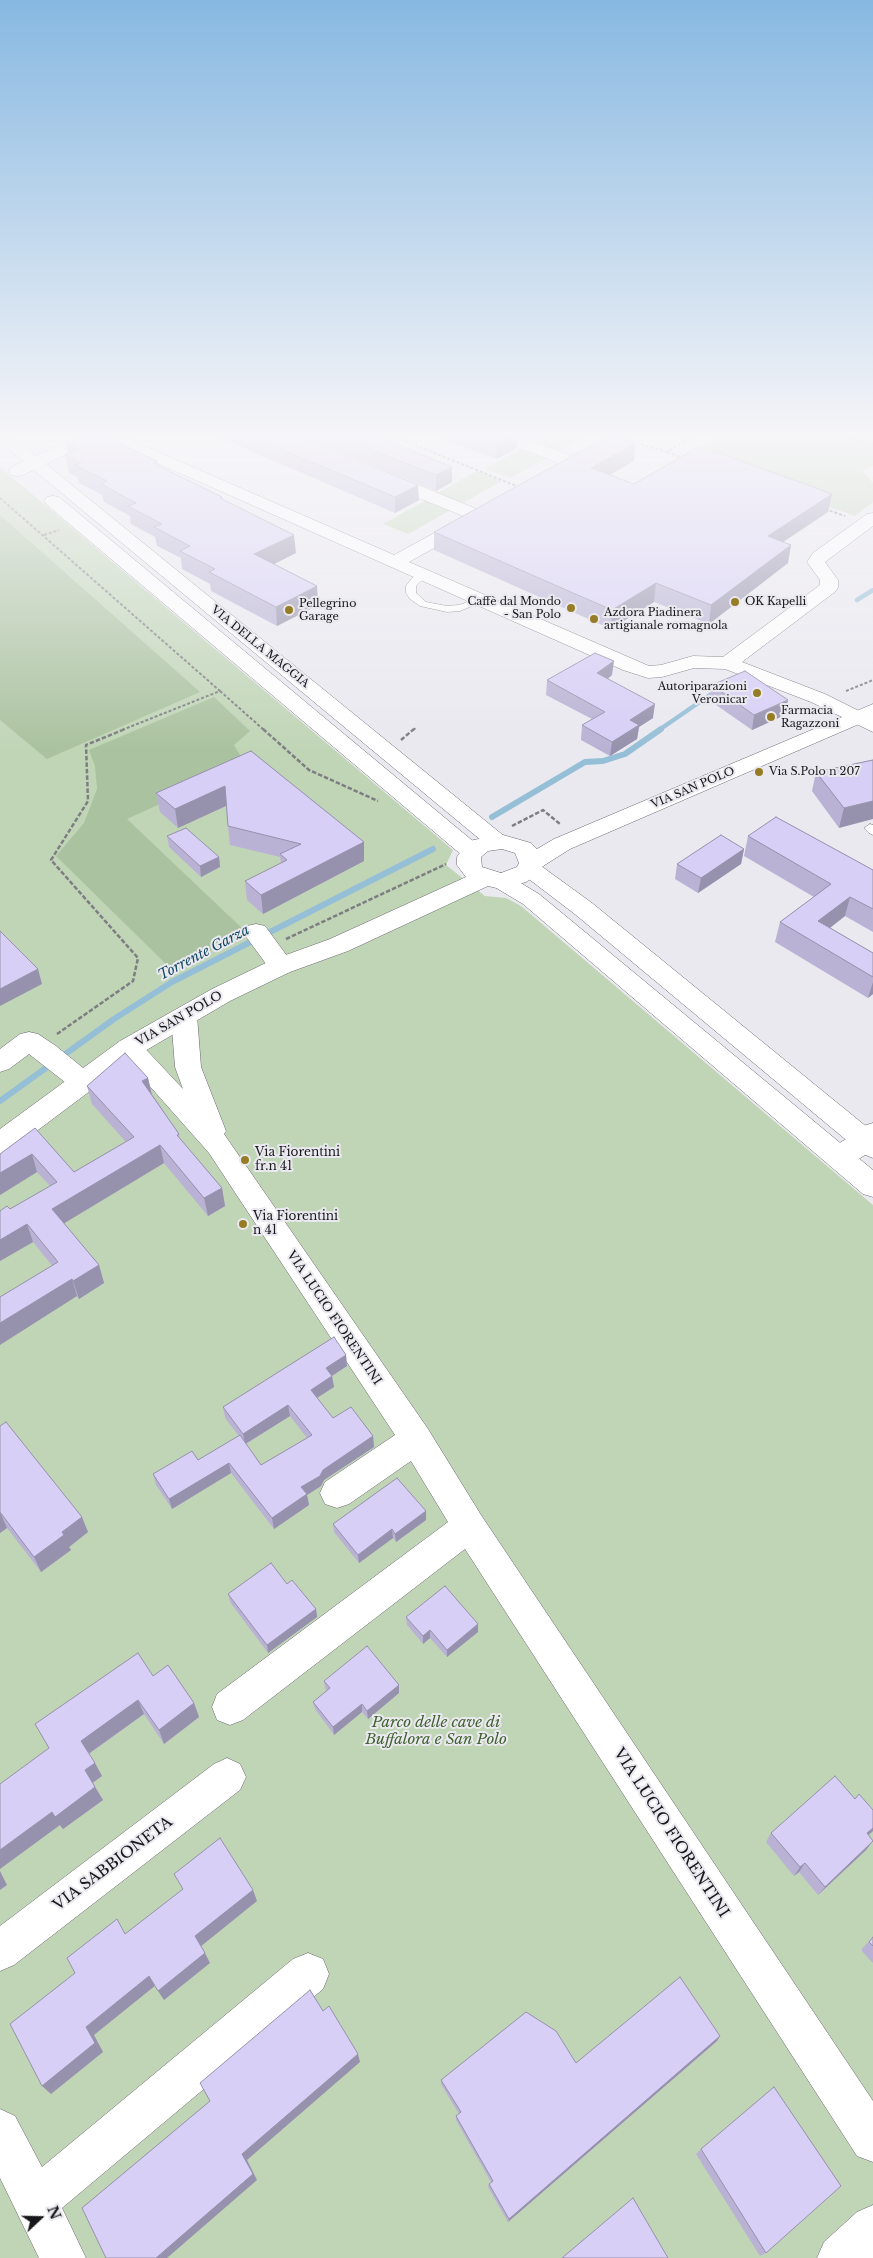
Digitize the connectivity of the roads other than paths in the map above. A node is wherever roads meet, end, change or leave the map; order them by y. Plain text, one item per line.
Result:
1 (97, 539) edge
2 (117, 539) edge
3 (344, 539) edge
4 (436, 539) edge
5 (843, 539) edge
6 (395, 562) junction
7 (422, 575) junction
8 (481, 600) junction
9 (728, 663) junction
10 (873, 692) edge
11 (857, 711) edge
12 (506, 837) junction
13 (530, 865) junction
14 (475, 867) junction
15 (184, 1016) junction
16 (129, 1048) junction
17 (0, 1062) edge
18 (59, 1062) junction
19 (870, 1140) edge
20 (0, 1144) edge
21 (218, 1146) junction
22 (839, 1157) junction
23 (873, 1186) edge
24 (416, 1439) junction
25 (337, 1493) dead end
26 (469, 1526) junction
27 (230, 1707) dead end
28 (227, 1777) dead end
29 (0, 1950) edge
30 (308, 1974) dead end
31 (0, 2131) edge
32 (873, 2140) edge
33 (35, 2202) junction
34 (873, 2228) edge
35 (63, 2258) edge
36 (840, 2258) edge

1 - 14 street, VIA DELLA MAGGIA
2 - 12 street, VIA DELLA MAGGIA
3 - 6 street
4 - 6 street
5 - 9 street
6 - 7 street
7 - 8 street
7 - 8 lane
8 - 9 street
9 - 11 street
10 - 11 street, VIA SAN POLO
11 - 12 street, VIA SAN POLO
11 - 13 street, VIA SAN POLO
12 - 13 street
12 - 14 street, VIA SAN POLO
13 - 14 street, VIA SAN POLO
13 - 19 street
14 - 15 street, VIA SAN POLO
14 - 22 street, VIA DELLA MAGGIA
15 - 16 street, VIA SAN POLO
15 - 21 street, VIA LUCIO FIORENTINI
16 - 18 street, VIA SAN POLO
16 - 21 street, VIA LUCIO FIORENTINI
17 - 18 street
18 - 20 street, VIA SAN POLO
19 - 22 street
21 - 24 street, VIA LUCIO FIORENTINI
22 - 23 street, VIA DELLA MAGGIA
24 - 25 street
24 - 26 street, VIA LUCIO FIORENTINI
26 - 27 street
26 - 32 street, VIA LUCIO FIORENTINI
28 - 29 street, VIA SABBIONETA
30 - 33 street
31 - 33 street
33 - 35 street
34 - 36 street

